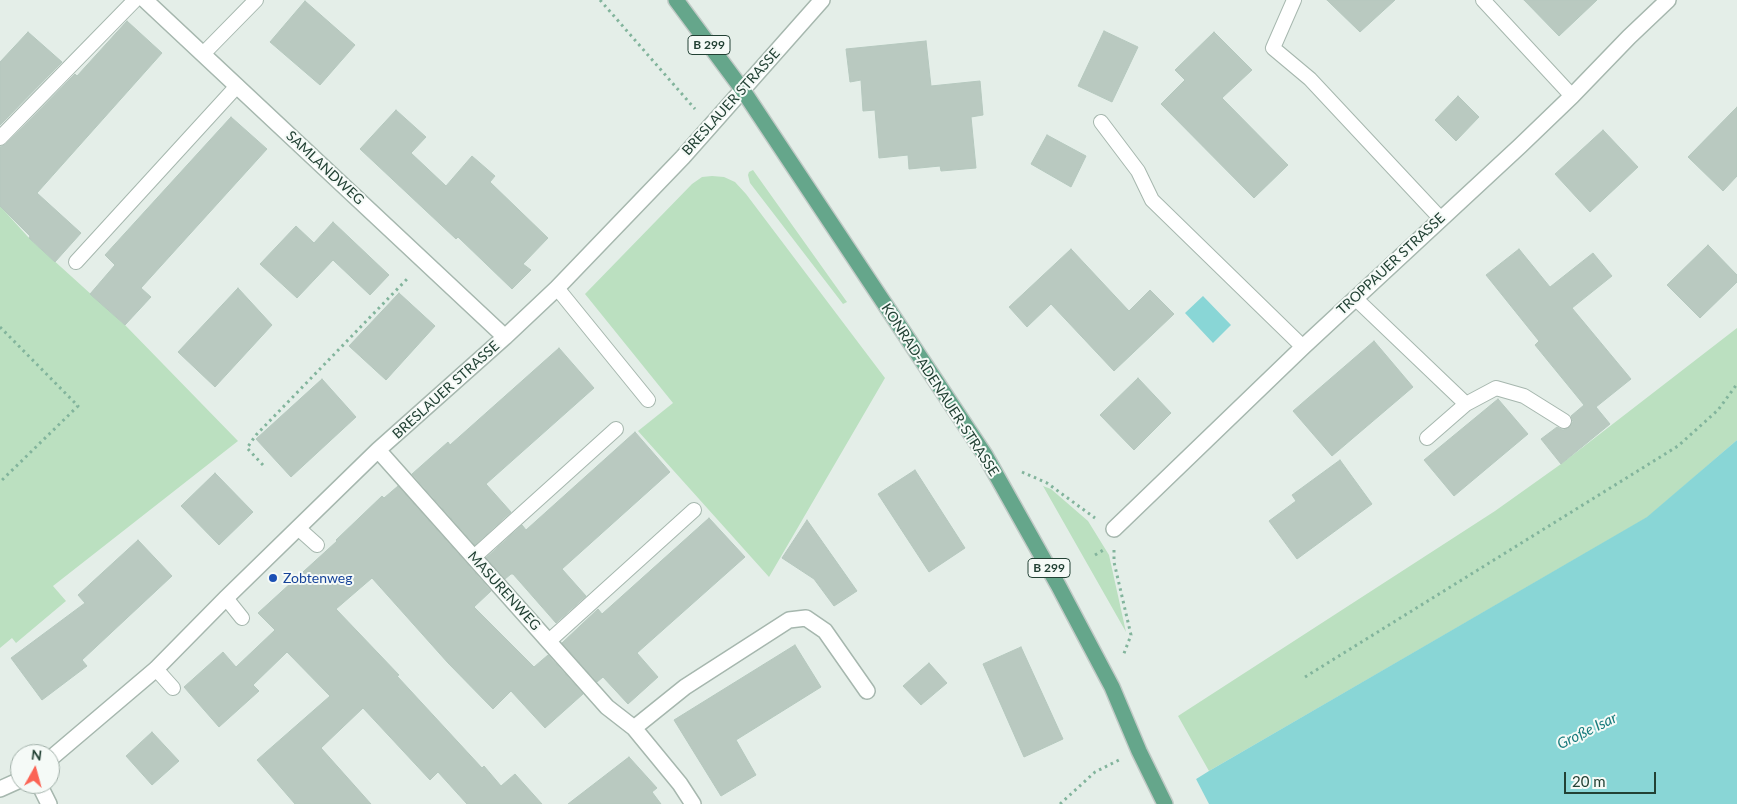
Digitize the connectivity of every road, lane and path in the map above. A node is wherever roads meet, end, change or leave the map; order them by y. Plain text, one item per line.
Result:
1 (135, 0) edge
2 (145, 0) edge
3 (256, 0) edge
4 (600, 0) edge
5 (676, 0) edge
6 (822, 0) edge
7 (1294, 0) edge
8 (1483, 0) edge
9 (1668, 0) edge
10 (203, 54) junction
11 (238, 86) junction
12 (742, 89) junction
13 (1572, 96) junction
14 (1101, 122) dead end
15 (711, 127) junction
16 (0, 138) edge
17 (1441, 219) junction
18 (76, 262) dead end
19 (425, 262) junction
20 (557, 288) junction
21 (1355, 298) junction
22 (0, 327) edge
23 (505, 337) junction
24 (1302, 347) junction
25 (1737, 384) edge
26 (648, 400) dead end
27 (1466, 404) junction
28 (1564, 421) dead end
29 (616, 429) dead end
30 (1427, 438) dead end
31 (378, 450) junction
32 (263, 465) dead end
33 (1020, 471) dead end
34 (0, 482) edge
35 (694, 510) dead end
36 (298, 528) junction
37 (1114, 529) junction
38 (317, 545) dead end
39 (1105, 548) dead end
40 (1095, 555) dead end
41 (474, 557) junction
42 (226, 598) junction
43 (242, 618) dead end
44 (549, 641) junction
45 (156, 669) junction
46 (1305, 677) dead end
47 (1112, 687) junction
48 (173, 688) dead end
49 (867, 691) dead end
50 (634, 728) junction
51 (60, 751) edge
52 (1141, 756) junction
53 (693, 804) edge
54 (1060, 804) edge
55 (1165, 804) edge

1 - 16 lane
2 - 10 street, SAMLANDWEG
3 - 10 lane
4 - 15 path
5 - 12 main road, KONRAD-ADENAUER-STRASSE / B 299
6 - 12 street, BRESLAUER STRASSE
7 - 17 lane
8 - 13 lane
9 - 13 street, TROPPAUER STRASSE
10 - 11 street, SAMLANDWEG
11 - 18 lane
11 - 19 street, SAMLANDWEG
12 - 15 street, BRESLAUER STRASSE
12 - 47 main road, KONRAD-ADENAUER-STRASSE / B 299
13 - 17 street, TROPPAUER STRASSE
14 - 24 lane
15 - 20 street, BRESLAUER STRASSE
17 - 21 street, TROPPAUER STRASSE
19 - 23 street, SAMLANDWEG
19 - 32 path
20 - 23 street, BRESLAUER STRASSE
20 - 26 lane
21 - 24 street, TROPPAUER STRASSE
21 - 27 lane
22 - 34 path
23 - 31 street, BRESLAUER STRASSE
24 - 37 street, TROPPAUER STRASSE
25 - 46 path
27 - 28 lane
27 - 30 lane
29 - 41 lane
31 - 36 street, BRESLAUER STRASSE
31 - 41 street, MASURENWEG
33 - 37 path
35 - 44 lane
36 - 38 lane
36 - 42 street, BRESLAUER STRASSE
37 - 47 path
39 - 40 path
41 - 44 street, MASURENWEG
42 - 43 lane
42 - 45 street, BRESLAUER STRASSE
44 - 50 street, MASURENWEG
45 - 48 lane
45 - 51 street, BRESLAUER STRASSE
47 - 52 main road, KONRAD-ADENAUER-STRASSE / B 299
49 - 50 street
50 - 53 street, MASURENWEG
52 - 54 path
52 - 55 main road, KONRAD-ADENAUER-STRASSE / B 299

